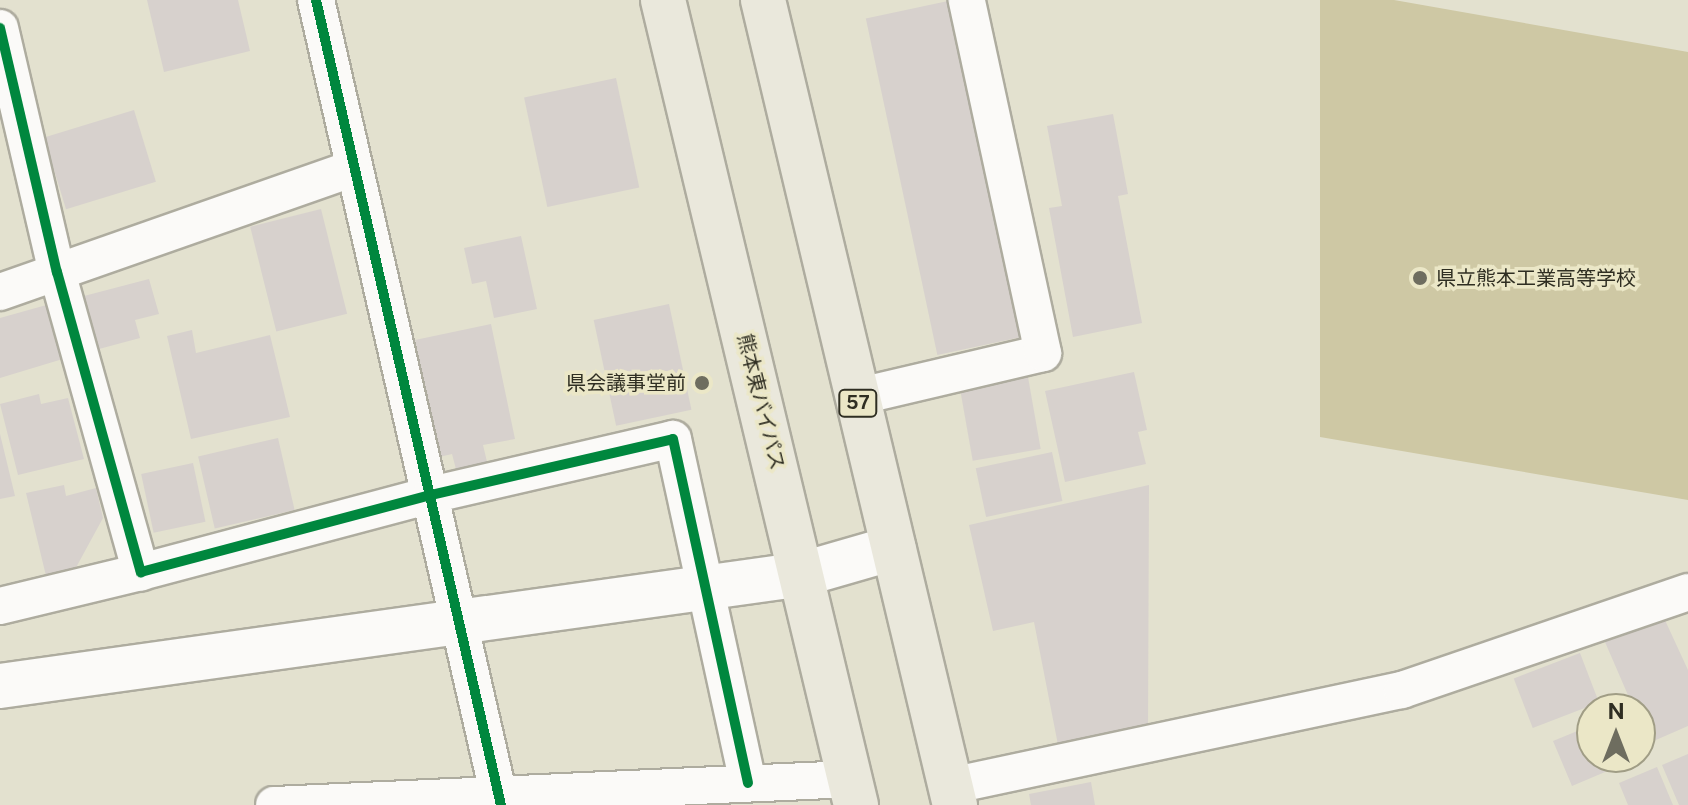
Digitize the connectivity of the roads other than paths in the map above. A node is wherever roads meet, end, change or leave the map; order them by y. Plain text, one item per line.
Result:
1 (316, 0) edge
2 (663, 0) edge
3 (763, 0) edge
4 (967, 0) edge
5 (0, 28) edge
6 (352, 169) junction
7 (57, 272) junction
8 (0, 292) edge
9 (856, 397) junction
10 (431, 495) junction
11 (893, 548) junction
12 (141, 572) junction
13 (803, 574) junction
14 (708, 587) junction
15 (1688, 592) edge
16 (0, 606) edge
17 (462, 622) junction
18 (0, 686) edge
19 (748, 783) junction
20 (853, 792) edge
21 (953, 795) edge
22 (499, 799) edge
23 (274, 805) edge

1 - 6 street
2 - 13 highway, 熊本東バイパス
3 - 9 highway, 57
4 - 9 street
5 - 7 street
6 - 7 street
6 - 10 street
7 - 8 street
7 - 12 street
9 - 11 highway, 57
10 - 12 street
10 - 14 street
10 - 17 street
11 - 13 street
11 - 21 highway, 57
12 - 16 street
13 - 14 street
13 - 20 highway, 熊本東バイパス
14 - 17 street
14 - 19 street
15 - 21 street
17 - 18 street
17 - 22 street
19 - 20 street
19 - 22 street
22 - 23 street

